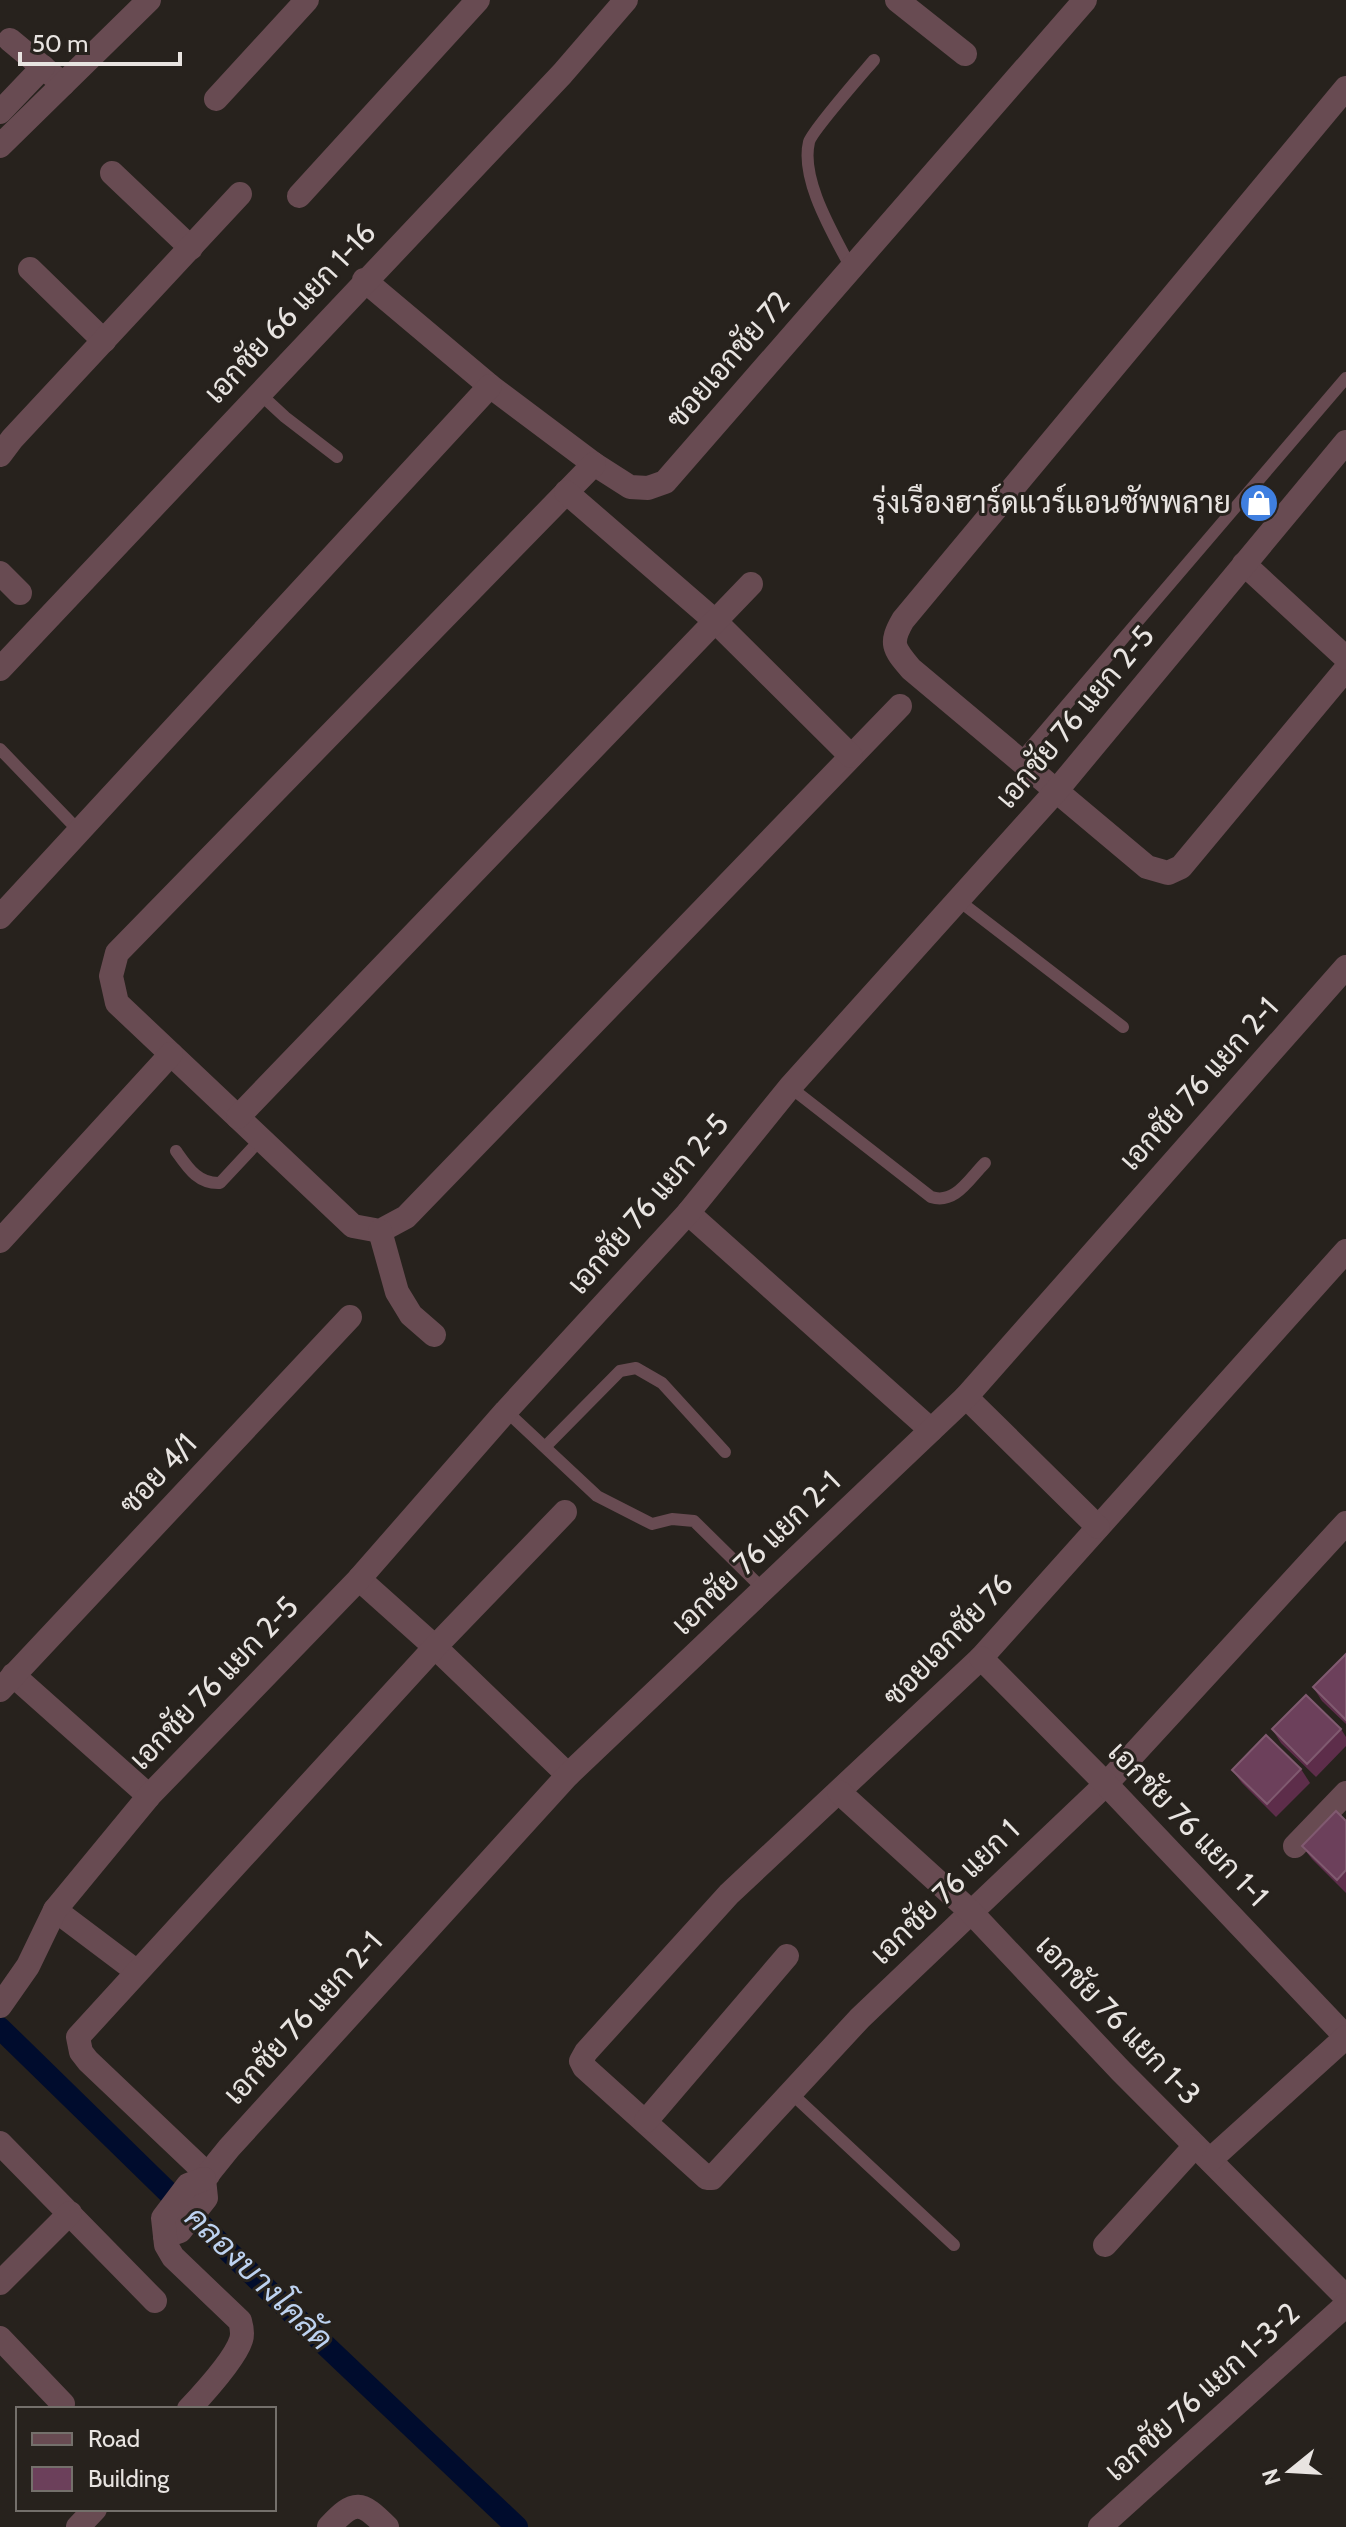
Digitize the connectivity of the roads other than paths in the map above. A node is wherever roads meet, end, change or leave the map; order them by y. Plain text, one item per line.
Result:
1 (307, 0) edge
2 (478, 0) edge
3 (626, 0) edge
4 (897, 0) edge
5 (1085, 0) edge
6 (140, 3) edge
7 (10, 40) dead end
8 (965, 54) dead end
9 (874, 60) dead end
10 (43, 67) junction
11 (63, 84) junction
12 (1346, 88) edge
13 (216, 99) dead end
14 (0, 112) edge
15 (0, 146) edge
16 (112, 173) dead end
17 (240, 194) dead end
18 (299, 196) dead end
19 (191, 248) junction
20 (851, 268) junction
21 (30, 269) dead end
22 (364, 280) junction
23 (104, 341) junction
24 (1346, 378) edge
25 (490, 386) junction
26 (259, 393) junction
27 (4, 440) edge
28 (1346, 442) edge
29 (337, 457) dead end
30 (594, 464) junction
31 (566, 492) junction
32 (1244, 564) junction
33 (0, 573) edge
34 (751, 584) dead end
35 (20, 593) dead end
36 (715, 621) junction
37 (1346, 658) edge
38 (0, 669) edge
39 (1346, 669) edge
40 (900, 706) dead end
41 (0, 749) edge
42 (851, 756) junction
43 (1020, 759) junction
44 (1057, 790) junction
45 (79, 831) junction
46 (958, 900) junction
47 (0, 917) edge
48 (1346, 967) edge
49 (1123, 1027) dead end
50 (171, 1054) junction
51 (790, 1087) junction
52 (238, 1117) junction
53 (261, 1139) junction
54 (176, 1151) dead end
55 (985, 1163) dead end
56 (688, 1213) junction
57 (380, 1231) junction
58 (0, 1241) edge
59 (1346, 1251) edge
60 (350, 1317) dead end
61 (434, 1335) dead end
62 (966, 1397) junction
63 (506, 1411) junction
64 (931, 1430) junction
65 (545, 1447) junction
66 (725, 1452) dead end
67 (565, 1512) dead end
68 (1346, 1523) edge
69 (1098, 1527) junction
70 (359, 1579) junction
71 (764, 1590) junction
72 (435, 1647) junction
73 (981, 1658) junction
74 (7, 1682) edge
75 (568, 1775) junction
76 (1106, 1784) junction
77 (839, 1792) junction
78 (1346, 1793) edge
79 (149, 1796) junction
80 (1295, 1846) dead end
81 (55, 1910) junction
82 (970, 1911) junction
83 (787, 1956) dead end
84 (136, 1971) junction
85 (3, 2002) edge
86 (1346, 2037) edge
87 (581, 2061) joint
88 (791, 2093) junction
89 (646, 2121) junction
90 (0, 2143) edge
91 (1202, 2153) junction
92 (201, 2184) junction
93 (70, 2213) junction
94 (954, 2245) dead end
95 (1105, 2245) dead end
96 (0, 2283) edge
97 (1346, 2297) edge
98 (155, 2301) dead end
99 (1346, 2305) edge
100 (0, 2338) edge
101 (63, 2404) dead end
102 (191, 2407) edge
103 (93, 2511) edge
104 (78, 2527) edge
105 (329, 2527) edge
106 (387, 2527) edge
107 (1100, 2527) edge

1 - 13 street
2 - 18 street
3 - 22 street, เอกชัย 66 แยก 1-16
4 - 8 street
5 - 20 street, ซอยเอกชัย 72
6 - 11 street
7 - 10 street
9 - 20 lane
10 - 11 street
10 - 14 street
11 - 15 street
12 - 43 street
16 - 19 street
17 - 19 street
19 - 23 street
20 - 30 street, ซอยเอกชัย 72
21 - 23 street
22 - 25 street, ซอยเอกชัย 72
22 - 26 street, เอกชัย 66 แยก 1-16
23 - 27 street
24 - 43 lane
25 - 30 street, ซอยเอกชัย 72
25 - 45 street
26 - 29 lane
26 - 38 street, เอกชัย 66 แยก 1-16
28 - 32 street, เอกชัย 76 แยก 2-5
30 - 31 street
31 - 36 street
31 - 50 street
32 - 37 street
32 - 44 street, เอกชัย 76 แยก 2-5
33 - 35 street
34 - 36 street
36 - 42 street
36 - 52 street
39 - 44 street
40 - 42 street
41 - 45 lane
42 - 57 street
43 - 44 street
44 - 46 street, เอกชัย 76 แยก 2-5
45 - 47 street
46 - 49 lane
46 - 51 street, เอกชัย 76 แยก 2-5
48 - 62 street, เอกชัย 76 แยก 2-1
50 - 52 street
50 - 58 street
51 - 55 lane
51 - 56 street, เอกชัย 76 แยก 2-5
52 - 53 street
53 - 54 lane
53 - 57 street
56 - 63 street, เอกชัย 76 แยก 2-5
56 - 64 street
57 - 61 street
59 - 69 street, ซอยเอกชัย 76
60 - 74 street, ซอย 4/1
62 - 64 street, เอกชัย 76 แยก 2-1
62 - 69 street
63 - 65 lane
63 - 70 street, เอกชัย 76 แยก 2-5
64 - 71 street, เอกชัย 76 แยก 2-1
65 - 66 lane
65 - 71 lane
67 - 72 street
68 - 76 street, เอกชัย 76 แยก 1
69 - 73 street, ซอยเอกชัย 76
70 - 72 street
70 - 79 street, เอกชัย 76 แยก 2-5
71 - 75 street, เอกชัย 76 แยก 2-1
72 - 75 street
72 - 84 street
73 - 76 street, เอกชัย 76 แยก 1-1
73 - 77 street, ซอยเอกชัย 76
74 - 79 street, ซอย 4/1
75 - 92 street, เอกชัย 76 แยก 2-1
76 - 82 street, เอกชัย 76 แยก 1
76 - 86 street, เอกชัย 76 แยก 1-1
77 - 82 street, เอกชัย 76 แยก 1-3
77 - 87 street, ซอยเอกชัย 76
78 - 80 street
79 - 81 street, เอกชัย 76 แยก 2-5
81 - 84 street
81 - 85 street, เอกชัย 76 แยก 2-5
82 - 88 street, เอกชัย 76 แยก 1
82 - 91 street, เอกชัย 76 แยก 1-3
83 - 89 street
84 - 92 street
86 - 91 street, เอกชัย 76 แยก 1-1
87 - 89 street, เอกชัย 76 แยก 1
88 - 89 street, เอกชัย 76 แยก 1
88 - 94 lane
90 - 93 street
91 - 95 street, เอกชัย 76 แยก 1-1
91 - 97 street, เอกชัย 76 แยก 1-3
92 - 102 street, เอกชัย 76 แยก 2-1
93 - 96 street
93 - 98 street
99 - 107 street, เอกชัย 76 แยก 1-3-2
100 - 101 street
103 - 104 street
105 - 106 street

